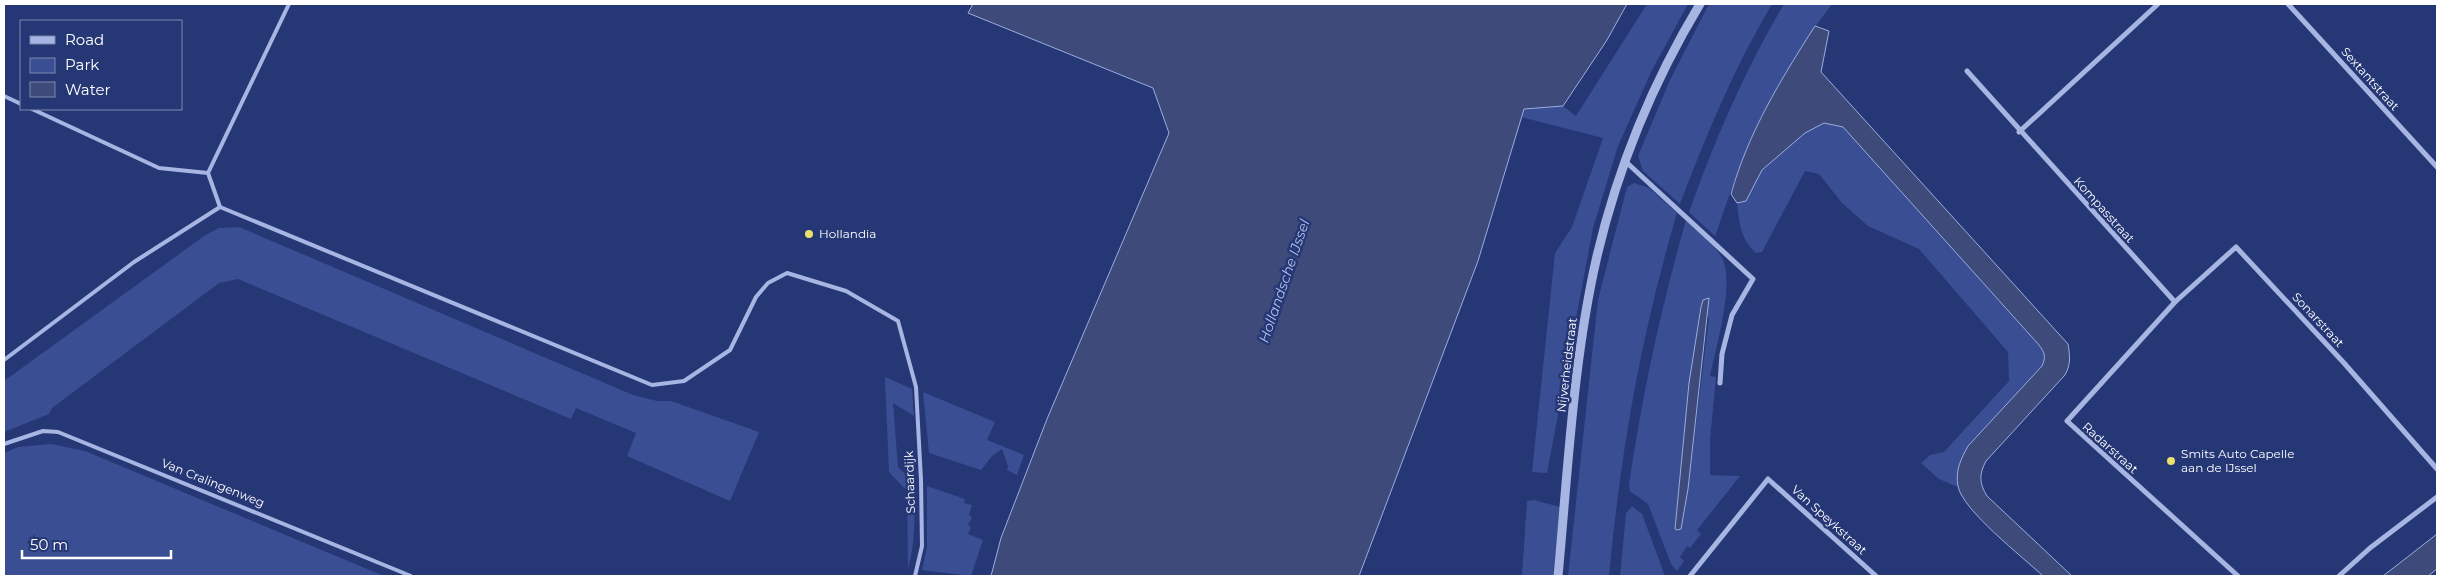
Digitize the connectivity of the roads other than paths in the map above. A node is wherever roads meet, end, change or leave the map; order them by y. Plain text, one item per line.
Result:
1 (289, 4) edge
2 (1700, 4) edge
3 (2158, 4) edge
4 (2288, 4) edge
5 (1966, 72) dead end
6 (4, 96) edge
7 (20, 104) edge
8 (34, 110) edge
9 (2019, 132) junction
10 (1625, 161) junction
11 (2437, 167) edge
12 (208, 173) junction
13 (220, 207) junction
14 (2174, 302) junction
15 (4, 360) edge
16 (1720, 383) dead end
17 (4, 444) edge
18 (2437, 469) edge
19 (2437, 496) edge
20 (411, 576) edge
21 (915, 576) edge
22 (1558, 576) edge
23 (1690, 576) edge
24 (1876, 576) edge
25 (2238, 576) edge
26 (2339, 576) edge

1 - 12 lane
2 - 10 street, Nijverheidstraat
3 - 9 street
4 - 11 street, Sextantstraat
5 - 9 street, Kompasstraat
6 - 7 lane
8 - 12 lane
9 - 14 street, Kompasstraat
10 - 16 street
10 - 22 street, Nijverheidstraat
12 - 13 lane
13 - 15 lane
13 - 21 lane, Schaardijk
14 - 18 street, Sonarstraat
14 - 25 street, Radarstraat
17 - 20 lane, Van Cralingenweg
19 - 26 street
23 - 24 street, Van Speykstraat

